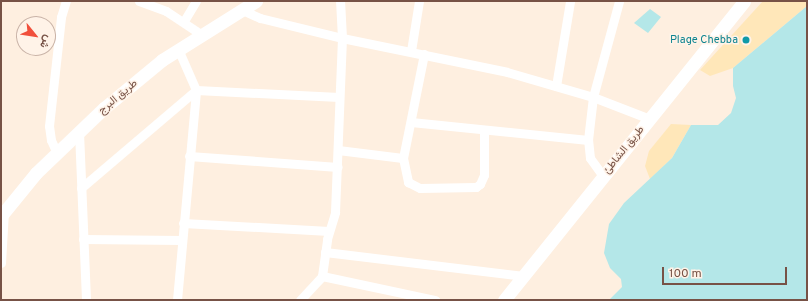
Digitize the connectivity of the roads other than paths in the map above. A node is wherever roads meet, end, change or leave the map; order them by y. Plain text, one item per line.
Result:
1 (66, 1) edge
2 (139, 1) edge
3 (196, 1) edge
4 (256, 1) edge
5 (340, 1) edge
6 (419, 1) edge
7 (570, 1) edge
8 (619, 1) edge
9 (744, 1) edge
10 (242, 10) junction
11 (184, 22) junction
12 (202, 35) junction
13 (342, 38) junction
14 (178, 49) junction
15 (411, 51) junction
16 (424, 54) junction
17 (556, 86) junction
18 (196, 90) junction
19 (339, 97) junction
20 (593, 97) junction
21 (650, 119) junction
22 (411, 122) junction
23 (484, 130) junction
24 (79, 132) junction
25 (588, 140) junction
26 (338, 150) junction
27 (57, 153) junction
28 (189, 156) junction
29 (403, 158) junction
30 (338, 168) junction
31 (603, 176) junction
32 (81, 188) junction
33 (3, 214) edge
34 (183, 222) junction
35 (330, 231) junction
36 (83, 239) junction
37 (182, 240) junction
38 (325, 252) junction
39 (1, 262) edge
40 (322, 276) junction
41 (524, 276) junction
42 (86, 300) edge
43 (177, 300) edge
44 (300, 300) edge
45 (435, 300) edge
46 (504, 300) edge

1 - 27 street
2 - 11 street
3 - 11 street
4 - 10 main road, طريق البرج
5 - 13 street
6 - 15 street
7 - 17 street
8 - 20 street
9 - 21 main road, طريق الشاطئ
10 - 12 main road, طريق البرج
10 - 13 street
11 - 12 street
12 - 14 main road, طريق البرج
13 - 15 street
13 - 19 street
14 - 18 street
14 - 24 main road, طريق البرج
15 - 16 street
16 - 17 street
16 - 22 street
17 - 20 street
18 - 19 street
18 - 28 street
18 - 32 street
19 - 26 street
20 - 21 street
20 - 25 street
21 - 31 main road, طريق الشاطئ
22 - 23 street
22 - 29 street
23 - 25 street
23 - 29 street
24 - 27 main road, طريق البرج
24 - 32 street
25 - 31 street
26 - 29 street
26 - 30 street
27 - 33 main road, طريق البرج
28 - 30 street
28 - 34 street
30 - 35 street
31 - 41 main road, طريق الشاطئ
32 - 36 street
33 - 39 street
34 - 35 street
34 - 37 street
35 - 38 street
36 - 37 street
36 - 42 street
37 - 43 street
38 - 40 street
38 - 41 street
40 - 44 street
40 - 45 street
41 - 46 main road, طريق الشاطئ

